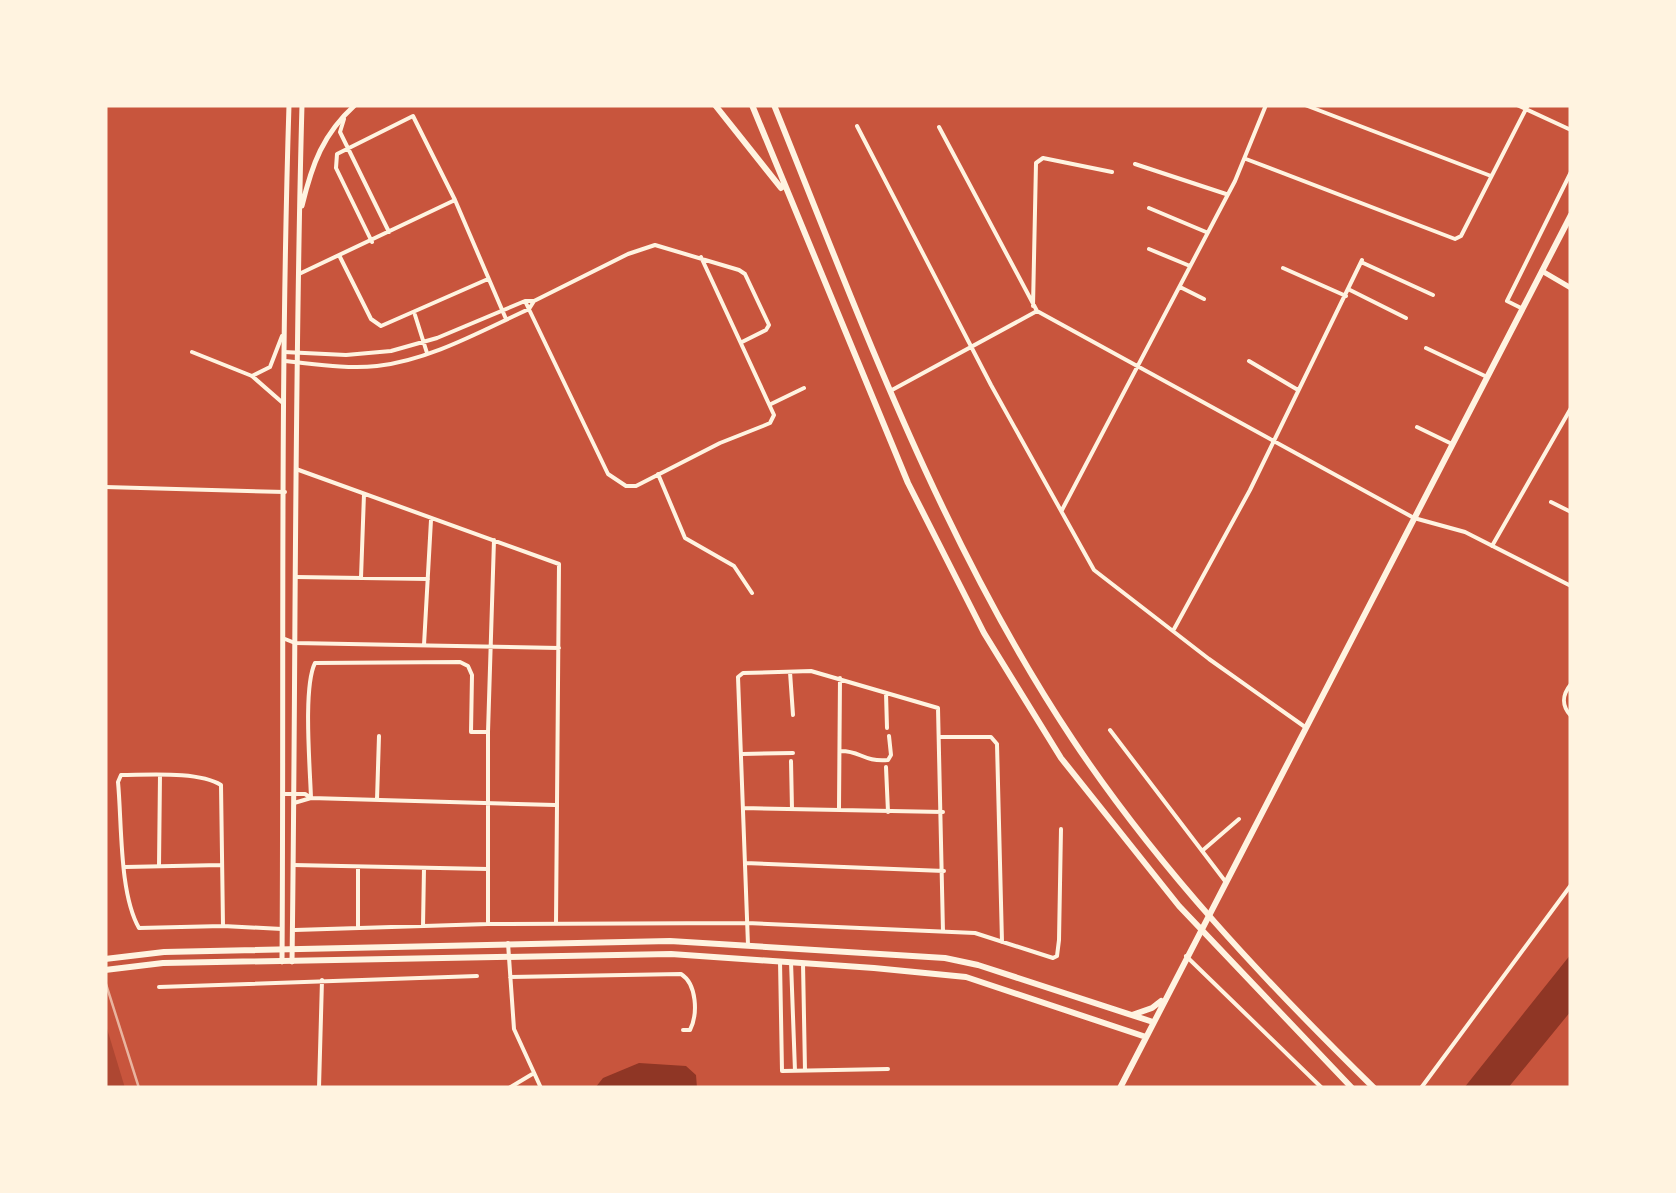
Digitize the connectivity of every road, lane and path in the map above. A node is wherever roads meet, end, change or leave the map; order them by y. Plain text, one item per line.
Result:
1 (288, 105) edge
2 (302, 105) edge
3 (355, 105) edge
4 (716, 105) edge
5 (752, 105) edge
6 (774, 105) edge
7 (1266, 105) edge
8 (1304, 105) edge
9 (1517, 105) edge
10 (1527, 107) edge
11 (349, 110) junction
12 (858, 126) dead end
13 (939, 127) dead end
14 (1571, 130) edge
15 (347, 147) junction
16 (1246, 158) junction
17 (1135, 164) dead end
18 (1112, 172) dead end
19 (1571, 172) edge
20 (1491, 176) junction
21 (1226, 194) junction
22 (455, 200) junction
23 (790, 201) junction
24 (1149, 208) dead end
25 (1571, 215) edge
26 (299, 219) junction
27 (1206, 232) junction
28 (390, 234) junction
29 (372, 242) junction
30 (1149, 248) dead end
31 (340, 257) junction
32 (701, 258) junction
33 (1190, 266) junction
34 (1283, 268) dead end
35 (1542, 271) junction
36 (298, 274) junction
37 (488, 279) junction
38 (1180, 287) junction
39 (1571, 288) edge
40 (1350, 290) junction
41 (1433, 294) dead end
42 (1346, 296) junction
43 (1204, 300) dead end
44 (525, 301) junction
45 (534, 301) junction
46 (528, 308) junction
47 (1035, 308) junction
48 (1522, 309) junction
49 (503, 310) junction
50 (415, 313) junction
51 (1406, 318) dead end
52 (506, 319) junction
53 (284, 333) junction
54 (425, 342) junction
55 (742, 342) junction
56 (971, 346) junction
57 (1426, 348) dead end
58 (192, 352) dead end
59 (284, 352) junction
60 (300, 353) junction
61 (427, 354) junction
62 (283, 361) junction
63 (1249, 361) dead end
64 (299, 362) junction
65 (1138, 366) junction
66 (252, 376) junction
67 (1487, 377) junction
68 (804, 388) dead end
69 (1298, 390) junction
70 (890, 391) junction
71 (284, 404) junction
72 (771, 404) junction
73 (1571, 408) edge
74 (1417, 427) dead end
75 (1274, 441) junction
76 (1452, 444) junction
77 (295, 468) junction
78 (658, 474) junction
79 (107, 487) edge
80 (285, 492) junction
81 (364, 494) junction
82 (1551, 502) dead end
83 (1062, 510) junction
84 (1571, 512) edge
85 (1414, 518) junction
86 (432, 519) junction
87 (494, 540) junction
88 (1492, 546) junction
89 (296, 577) junction
90 (361, 578) junction
91 (428, 579) junction
92 (1571, 586) edge
93 (752, 593) dead end
94 (1173, 631) junction
95 (285, 638) junction
96 (295, 643) junction
97 (424, 645) junction
98 (490, 646) junction
99 (559, 648) junction
100 (790, 672) junction
101 (840, 678) junction
102 (1571, 684) edge
103 (886, 693) junction
104 (792, 715) dead end
105 (1571, 716) edge
106 (1305, 727) junction
107 (887, 728) dead end
108 (1110, 730) dead end
109 (488, 732) junction
110 (379, 736) dead end
111 (889, 736) dead end
112 (940, 738) junction
113 (840, 751) junction
114 (792, 753) dead end
115 (741, 754) junction
116 (791, 761) dead end
117 (886, 767) dead end
118 (160, 775) junction
119 (283, 794) junction
120 (294, 794) junction
121 (310, 798) junction
122 (377, 800) junction
123 (294, 803) junction
124 (489, 804) junction
125 (555, 805) junction
126 (743, 808) junction
127 (792, 809) junction
128 (839, 810) junction
129 (888, 812) junction
130 (943, 812) junction
131 (1239, 819) dead end
132 (1061, 829) dead end
133 (1202, 851) junction
134 (745, 863) junction
135 (223, 864) junction
136 (293, 865) junction
137 (159, 866) junction
138 (126, 867) junction
139 (358, 867) junction
140 (424, 868) junction
141 (488, 870) junction
142 (944, 871) junction
143 (1225, 881) junction
144 (1571, 885) edge
145 (748, 923) junction
146 (488, 924) junction
147 (556, 924) junction
148 (223, 926) junction
149 (423, 926) junction
150 (358, 928) junction
151 (282, 929) junction
152 (292, 930) junction
153 (943, 932) junction
154 (1002, 942) junction
155 (508, 943) junction
156 (748, 945) junction
157 (282, 950) junction
158 (292, 950) junction
159 (509, 956) junction
160 (1186, 956) junction
161 (105, 959) edge
162 (780, 961) junction
163 (282, 962) junction
164 (292, 962) junction
165 (791, 962) junction
166 (803, 963) junction
167 (105, 970) edge
168 (477, 976) dead end
169 (1013, 976) junction
170 (510, 978) junction
171 (322, 980) junction
172 (999, 986) junction
173 (159, 987) dead end
174 (1168, 993) junction
175 (1131, 1015) junction
176 (1153, 1022) junction
177 (1124, 1029) junction
178 (683, 1030) dead end
179 (1146, 1037) junction
180 (1134, 1060) junction
181 (805, 1070) junction
182 (888, 1070) dead end
183 (795, 1071) junction
184 (534, 1073) junction
185 (319, 1088) edge
186 (509, 1088) edge
187 (542, 1088) edge
188 (1120, 1088) edge
189 (1322, 1088) edge
190 (1352, 1088) edge
191 (1374, 1088) edge
192 (1421, 1088) edge

1 - 53 street
2 - 26 street
3 - 11 street
4 - 23 main road
5 - 23 main road
6 - 70 main road
7 - 16 street
8 - 20 street
9 - 10 street
10 - 14 street
10 - 20 street
11 - 15 street
11 - 26 street
12 - 56 street
13 - 47 street
15 - 22 street
15 - 28 street
15 - 29 street
16 - 20 street
16 - 21 street
17 - 21 street
18 - 47 street
19 - 48 street
21 - 27 street
22 - 28 street
22 - 37 street
23 - 190 main road
24 - 27 street
25 - 35 main road
26 - 36 street
27 - 33 street
28 - 29 street
29 - 31 street
30 - 33 street
31 - 36 street
31 - 50 street
32 - 45 street
32 - 55 street
32 - 55 street
33 - 38 street
34 - 42 street
35 - 39 street
35 - 48 main road
36 - 60 street
37 - 49 street
37 - 50 street
38 - 43 street
38 - 65 street
40 - 41 street
40 - 42 street
40 - 51 street
42 - 69 street
44 - 45 street
44 - 46 street
44 - 49 street
45 - 46 street
46 - 52 street
46 - 78 street
47 - 56 street
47 - 65 street
48 - 67 main road
49 - 52 street
49 - 54 street
50 - 54 street
52 - 61 street
53 - 59 street
53 - 66 street
54 - 60 street
54 - 61 street
55 - 72 street
56 - 70 street
56 - 83 street
57 - 67 street
58 - 66 street
59 - 60 street
59 - 62 street
60 - 64 street
61 - 64 street
62 - 64 street
62 - 71 street
63 - 69 street
64 - 77 street
65 - 75 street
65 - 83 street
66 - 71 street
67 - 76 main road
68 - 72 street
69 - 75 street
70 - 191 main road
71 - 80 street
72 - 78 street
73 - 88 street
74 - 76 street
75 - 85 street
75 - 94 street
76 - 85 main road
77 - 81 street
77 - 89 street
78 - 93 street
79 - 80 street
80 - 95 street
81 - 86 street
81 - 90 street
82 - 84 street
83 - 94 street
85 - 88 street
85 - 106 main road
86 - 87 street
86 - 91 street
87 - 98 street
87 - 99 street
88 - 92 street
89 - 90 street
89 - 96 street
90 - 91 street
91 - 97 street
94 - 106 street
95 - 96 street
95 - 119 street
96 - 97 street
96 - 120 street
97 - 98 street
98 - 99 street
98 - 109 street
99 - 125 street
100 - 101 street
100 - 104 street
100 - 115 street
101 - 103 street
101 - 113 street
102 - 105 street
103 - 107 street
103 - 112 street
106 - 143 main road
108 - 133 street
109 - 121 street
109 - 124 street
110 - 122 street
111 - 113 street
112 - 130 street
112 - 154 street
113 - 128 street
114 - 115 street
115 - 126 street
116 - 127 street
117 - 129 street
118 - 135 street
118 - 137 street
118 - 138 street
119 - 120 street
119 - 151 street
120 - 121 street
120 - 123 street
121 - 122 street
121 - 123 street
122 - 124 street
123 - 136 street
124 - 125 street
124 - 141 street
125 - 147 street
126 - 127 street
126 - 134 street
127 - 128 street
128 - 129 street
129 - 130 street
130 - 142 street
131 - 133 street
132 - 154 street
133 - 143 street
134 - 142 street
134 - 145 street
135 - 137 street
135 - 148 street
136 - 139 street
136 - 152 street
137 - 138 street
138 - 148 street
139 - 140 street
139 - 150 street
140 - 141 street
140 - 149 street
141 - 146 street
142 - 153 street
143 - 160 main road
144 - 192 street
145 - 147 street
145 - 153 street
145 - 156 street
146 - 147 street
146 - 149 street
148 - 151 street
149 - 150 street
150 - 152 street
151 - 157 street
152 - 158 street
153 - 154 street
155 - 156 main road
155 - 158 main road
155 - 159 street
156 - 169 main road
157 - 158 main road
157 - 161 main road
157 - 163 street
158 - 164 street
159 - 162 main road
159 - 164 main road
159 - 170 street
160 - 174 main road
160 - 189 street
162 - 165 main road
162 - 183 street
163 - 164 main road
163 - 167 main road
165 - 166 main road
165 - 183 street
166 - 172 main road
166 - 181 street
168 - 171 street
169 - 172 main road
169 - 175 main road
170 - 178 street
170 - 184 street
171 - 173 street
171 - 185 street
172 - 177 main road
174 - 175 main road
174 - 176 main road
175 - 176 main road
176 - 179 main road
177 - 179 main road
177 - 180 main road
179 - 180 main road
180 - 188 main road
181 - 182 street
181 - 183 street
184 - 186 street
184 - 187 street

